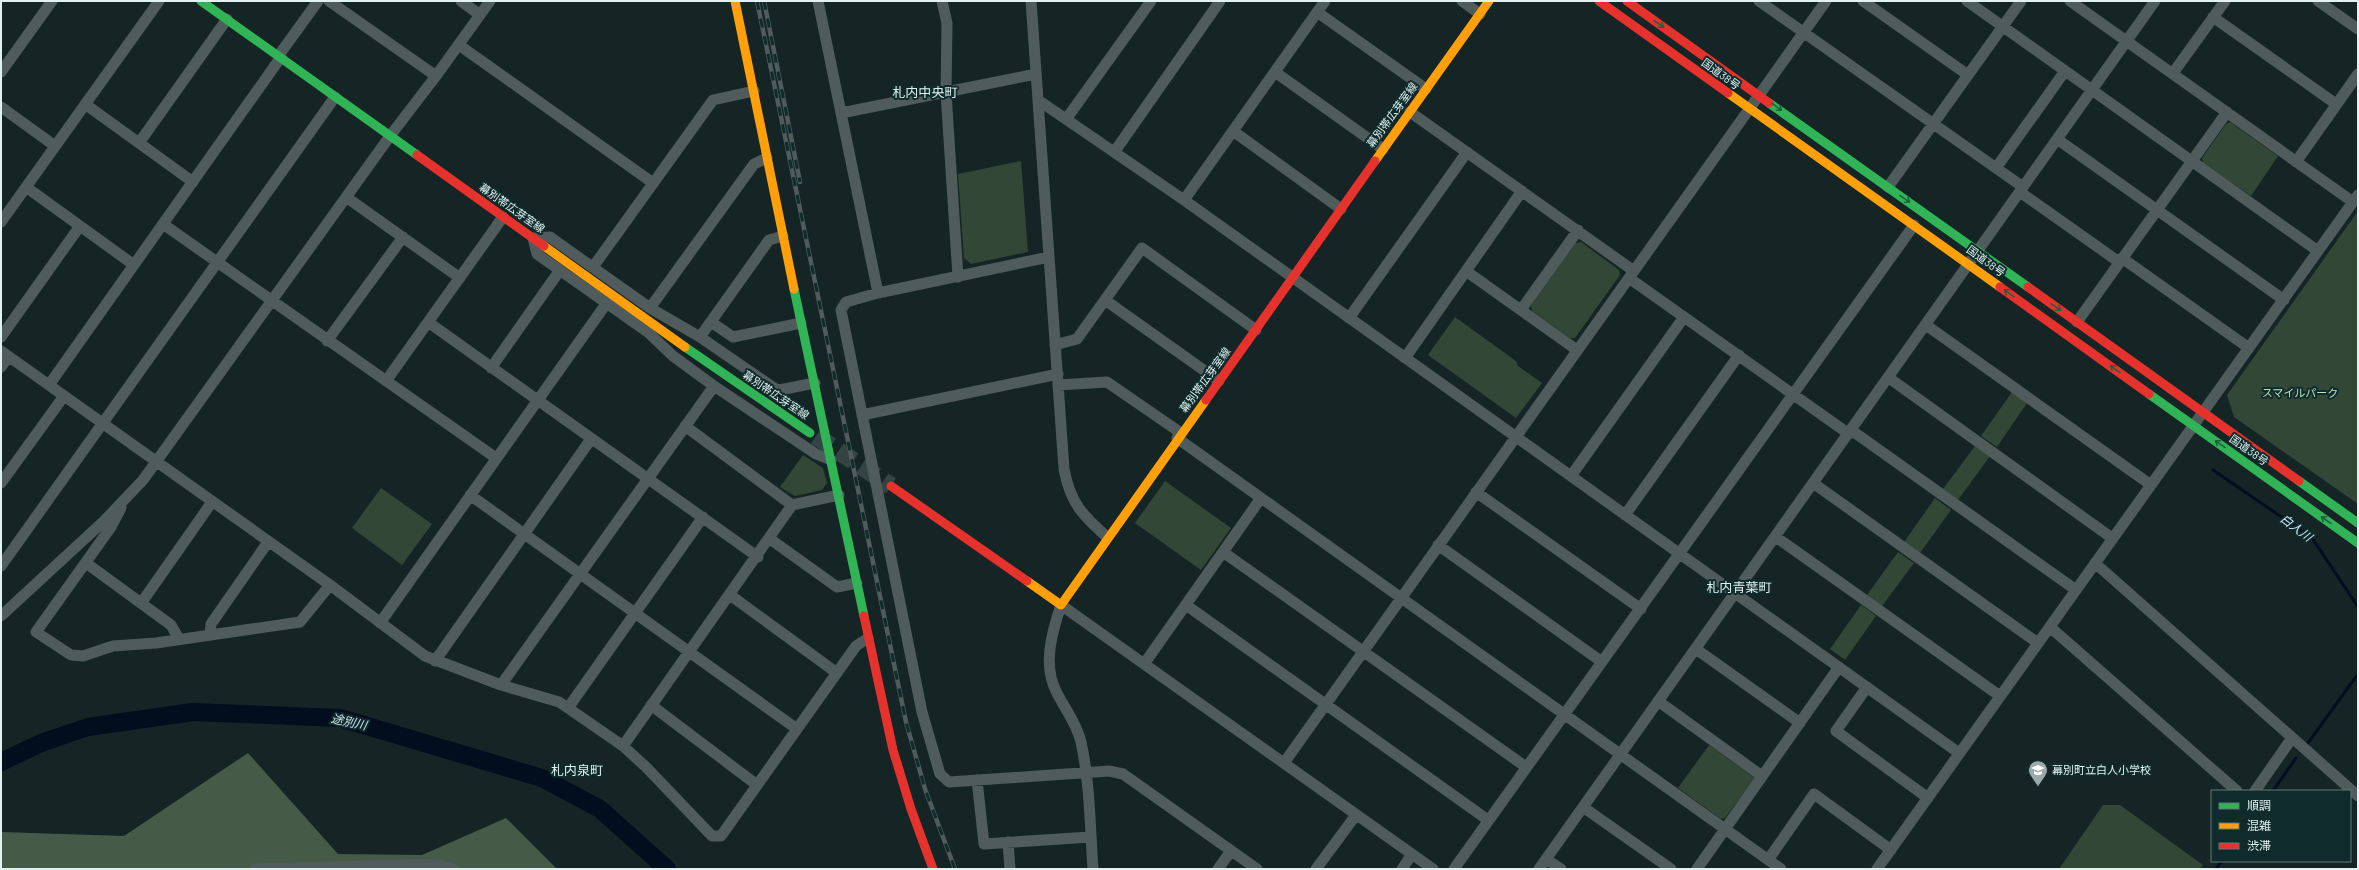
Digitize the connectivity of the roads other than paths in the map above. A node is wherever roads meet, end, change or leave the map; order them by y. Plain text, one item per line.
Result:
1 (52, 1) edge
2 (159, 1) edge
3 (201, 1) edge
4 (318, 1) edge
5 (329, 1) edge
6 (461, 1) edge
7 (490, 1) edge
8 (735, 1) edge
9 (818, 1) edge
10 (942, 1) edge
11 (1031, 1) edge
12 (1151, 1) edge
13 (1220, 1) edge
14 (1325, 1) edge
15 (1462, 1) edge
16 (1490, 1) edge
17 (1599, 1) edge
18 (1627, 1) edge
19 (1759, 1) edge
20 (1826, 1) edge
21 (1863, 1) edge
22 (1967, 1) edge
23 (2021, 1) edge
24 (2070, 1) edge
25 (2155, 1) edge
26 (2225, 1) edge
27 (2318, 1) edge
28 (1317, 12) junction
29 (1480, 14) junction
30 (480, 15) junction
31 (2213, 17) junction
32 (227, 19) junction
33 (2003, 26) junction
34 (2358, 29) edge
35 (1803, 33) junction
36 (2127, 41) junction
37 (459, 45) junction
38 (280, 56) junction
39 (2064, 71) junction
40 (1, 72) edge
41 (1275, 72) junction
42 (2173, 73) junction
43 (1036, 74) junction
44 (2358, 74) edge
45 (1968, 75) junction
46 (436, 76) junction
47 (1426, 89) junction
48 (2091, 90) junction
49 (754, 91) junction
50 (946, 93) junction
51 (1759, 94) junction
52 (335, 97) junction
53 (1038, 100) junction
54 (86, 104) junction
55 (2336, 104) junction
56 (1, 107) edge
57 (1749, 109) junction
58 (1410, 112) junction
59 (2227, 112) junction
60 (841, 113) junction
61 (1067, 118) junction
62 (1933, 124) junction
63 (1233, 131) junction
64 (390, 136) junction
65 (2057, 139) junction
66 (139, 143) junction
67 (55, 146) junction
68 (1383, 149) junction
69 (1115, 151) junction
70 (1467, 152) junction
71 (767, 158) junction
72 (2191, 161) junction
73 (2296, 162) junction
74 (1996, 168) junction
75 (193, 182) junction
76 (653, 183) junction
77 (26, 187) junction
78 (1888, 187) junction
79 (2021, 190) junction
80 (1522, 191) junction
81 (346, 197) junction
82 (2356, 199) edge
83 (1184, 200) junction
84 (1341, 209) junction
85 (2157, 210) junction
86 (503, 217) junction
87 (1, 222) edge
88 (164, 224) junction
89 (1914, 225) junction
90 (80, 226) junction
91 (1578, 230) junction
92 (783, 236) junction
93 (403, 237) junction
94 (533, 238) junction
95 (1978, 252) junction
96 (2318, 252) junction
97 (1049, 257) junction
98 (2121, 260) junction
99 (217, 262) junction
100 (1969, 264) junction
101 (134, 265) junction
102 (593, 267) junction
103 (560, 270) junction
104 (1466, 271) junction
105 (1631, 274) junction
106 (958, 277) junction
107 (460, 278) junction
108 (1292, 278) junction
109 (878, 294) junction
110 (1105, 300) junction
111 (2284, 300) junction
112 (271, 301) junction
113 (606, 304) junction
114 (650, 308) junction
115 (1521, 310) junction
116 (1684, 317) junction
117 (1349, 318) junction
118 (428, 322) junction
119 (711, 322) junction
120 (2077, 322) junction
121 (801, 323) junction
122 (1926, 325) junction
123 (1256, 330) junction
124 (1, 337) edge
125 (700, 337) junction
126 (327, 341) junction
127 (1055, 345) junction
128 (2249, 348) junction
129 (1577, 350) junction
130 (5, 354) edge
131 (1739, 355) junction
132 (1405, 358) junction
133 (1, 367) edge
134 (491, 368) junction
135 (1888, 378) junction
136 (1058, 380) junction
137 (386, 381) junction
138 (1219, 381) junction
139 (815, 383) junction
140 (48, 385) junction
141 (714, 386) junction
142 (1793, 394) junction
143 (64, 396) junction
144 (538, 400) junction
145 (2203, 412) junction
146 (862, 415) junction
147 (103, 424) junction
148 (685, 426) junction
149 (2194, 426) junction
150 (1850, 432) junction
151 (810, 433) tunnel mouth
152 (1179, 436) junction
153 (1516, 437) junction
154 (591, 439) junction
155 (496, 458) junction
156 (831, 460) junction
157 (156, 462) junction
158 (1571, 476) junction
159 (647, 479) junction
160 (1, 483) edge
161 (1813, 483) junction
162 (2151, 484) junction
163 (891, 486) tunnel mouth
164 (1476, 492) junction
165 (470, 495) junction
166 (839, 495) junction
167 (1261, 498) junction
168 (124, 500) junction
169 (212, 502) junction
170 (792, 505) junction
171 (1626, 515) junction
172 (703, 517) junction
173 (2358, 523) edge
174 (524, 533) junction
175 (1107, 537) junction
176 (1776, 537) junction
177 (2112, 538) junction
178 (770, 539) junction
179 (268, 542) junction
180 (2358, 543) edge
181 (1438, 546) junction
182 (1223, 552) junction
183 (1680, 553) junction
184 (758, 557) junction
185 (86, 563) junction
186 (2095, 563) junction
187 (1, 566) edge
188 (580, 573) junction
189 (857, 583) junction
190 (330, 585) junction
191 (2076, 590) junction
192 (1735, 593) junction
193 (730, 595) junction
194 (1401, 598) junction
195 (142, 602) junction
196 (1061, 604) junction
197 (1186, 605) junction
198 (1641, 609) junction
199 (634, 612) junction
200 (1, 616) edge
201 (380, 623) junction
202 (2050, 627) junction
203 (210, 635) junction
204 (868, 638) junction
205 (179, 639) junction
206 (2038, 643) junction
207 (1696, 648) junction
208 (689, 651) junction
209 (1363, 651) junction
210 (435, 661) junction
211 (1602, 662) junction
212 (1144, 664) junction
213 (1839, 667) junction
214 (837, 673) junction
215 (501, 685) junction
216 (1867, 687) junction
217 (2000, 696) junction
218 (1658, 701) junction
219 (651, 705) junction
220 (1325, 705) junction
221 (568, 708) junction
222 (1564, 714) junction
223 (1800, 723) junction
224 (797, 729) junction
225 (2292, 738) junction
226 (623, 746) junction
227 (1959, 753) junction
228 (1620, 755) junction
229 (1284, 763) junction
230 (1526, 767) junction
231 (1086, 772) junction
232 (1762, 776) junction
233 (977, 780) junction
234 (757, 785) junction
235 (2236, 790) edge
236 (2256, 790) edge
237 (2358, 796) edge
238 (1928, 798) junction
239 (1583, 807) junction
240 (1356, 815) junction
241 (1488, 820) junction
242 (1725, 829) junction
243 (1090, 837) junction
244 (1008, 842) junction
245 (1891, 850) junction
246 (1231, 851) junction
247 (1412, 854) junction
248 (1546, 859) junction
249 (1768, 860) junction
250 (255, 869) edge
251 (453, 869) edge
252 (933, 869) edge
253 (1010, 869) edge
254 (1093, 869) edge
255 (1218, 869) edge
256 (1257, 869) edge
257 (1316, 869) edge
258 (1402, 869) edge
259 (1433, 869) edge
260 (1454, 869) edge
261 (1539, 869) edge
262 (1561, 869) edge
263 (1671, 869) edge
264 (1697, 869) edge
265 (1781, 869) edge
266 (1877, 869) edge

1 - 40 street
2 - 54 street
3 - 32 main road, 幕別帯広芽室線
4 - 38 street
5 - 46 street
6 - 30 street
7 - 30 street
8 - 49 main road
9 - 60 street
10 - 50 street
11 - 43 street
12 - 61 street
13 - 69 street
14 - 28 street
15 - 29 street
16 - 29 main road, 幕別帯広芽室線
17 - 57 main road, 国道38号
18 -> 51 main road, 国道38号
19 - 35 street
20 - 35 street
21 - 45 street
22 - 33 street
23 - 33 street
24 - 36 street
25 - 36 street
26 - 31 street
27 - 34 street
28 - 41 street
28 - 47 street
29 - 47 main road, 幕別帯広芽室線
30 - 37 street
31 - 42 street
31 - 55 street
32 - 38 main road, 幕別帯広芽室線
32 - 66 street
33 - 39 street
33 - 45 street
35 - 51 street
35 - 62 street
36 - 42 street
36 - 48 street
37 - 46 street
37 - 76 street
38 - 52 main road, 幕別帯広芽室線
38 - 75 street
39 - 48 street
39 - 74 street
41 - 63 street
41 - 68 street
42 - 59 street
43 - 50 street
43 - 53 street
44 - 55 street
45 - 62 street
46 - 64 street
47 - 58 main road, 幕別帯広芽室線
48 - 65 street
48 - 72 street
49 - 71 main road
49 - 76 street
50 - 60 street
50 - 106 street
51 - 57 street
51 -> 78 main road, 国道38号
52 - 64 main road, 幕別帯広芽室線
52 - 99 street
53 - 61 street
53 - 97 street
54 - 66 street
54 - 67 street
55 - 73 street
56 - 67 street
57 - 89 main road, 国道38号
57 - 105 street
58 - 68 main road, 幕別帯広芽室線
58 - 70 street
59 - 72 street
59 - 73 street
60 - 109 street
61 - 69 street
62 - 74 street
62 - 78 street
63 - 83 street
63 - 84 street
64 - 81 street
64 - 86 main road, 幕別帯広芽室線
65 - 79 street
65 - 85 street
66 - 75 street
67 - 77 street
68 - 84 main road, 幕別帯広芽室線
69 - 83 street
70 - 80 street
70 - 117 street
71 - 92 main road
71 - 114 street
72 - 85 street
72 - 96 street
73 - 82 street
74 - 79 street
75 - 88 street
76 - 102 street
77 - 87 street
77 - 90 street
78 -> 95 main road, 国道38号
79 - 95 street
79 - 98 street
80 - 91 street
80 - 104 street
81 - 93 street
81 - 112 street
82 - 96 street
83 - 108 street
84 - 108 main road, 幕別帯広芽室線
85 - 98 street
85 - 111 street
86 - 94 main road, 幕別帯広芽室線
86 - 107 street
88 - 99 street
88 - 101 street
89 - 100 main road, 国道38号
89 - 142 street
90 - 101 street
90 - 124 street
91 - 105 street
91 - 115 street
92 - 119 street
92 - 121 main road
93 - 107 street
93 - 126 street
94 - 102 street
94 - 103 street
94 - 151 main road, 幕別帯広芽室線
95 - 100 street
95 -> 120 main road, 国道38号
96 - 111 street
97 - 106 street
97 - 127 street
98 - 120 street
98 - 128 street
99 - 112 street
99 - 147 street
100 - 122 street
149 -> 100 main road, 国道38号
101 - 140 street
102 - 114 street
103 - 113 street
103 - 134 street
104 - 115 street
104 - 132 street
105 - 116 street
105 - 129 street
106 - 109 street
107 - 118 street
108 - 117 street
108 - 123 main road, 幕別帯広芽室線
109 - 146 street
110 - 123 street
110 - 127 street
110 - 138 street
111 - 128 street
112 - 126 street
112 - 157 street
113 - 141 street
113 - 144 street
114 - 125 street
115 - 129 street
116 - 131 street
116 - 158 street
117 - 132 street
118 - 134 street
118 - 137 street
119 - 121 street
119 - 125 street
120 - 145 main road, 国道38号
121 - 139 main road
122 - 135 street
122 - 162 street
123 - 138 main road, 幕別帯広芽室線
125 - 139 street
126 - 137 street
127 - 136 street
128 - 145 street
129 - 153 street
130 - 133 street
130 - 140 street
131 - 142 street
131 - 171 street
132 - 153 street
134 - 144 street
135 - 150 street
135 - 177 street
136 - 146 street
136 - 152 street
136 - 175 street
137 - 155 street
138 - 152 main road, 幕別帯広芽室線
139 - 156 main road
140 - 143 street
141 - 148 street
141 - 156 street
142 - 150 street
142 - 183 street
143 - 147 street
143 - 160 street
144 - 154 street
144 - 155 street
145 - 149 street
145 - 173 main road, 国道38号
146 - 233 street
147 - 157 street
147 - 187 street
148 - 159 street
148 - 170 street
149 - 162 street
180 -> 149 main road, 国道38号
150 - 161 street
150 - 191 street
152 - 167 street
152 - 175 main road, 幕別帯広芽室線
153 - 158 street
153 - 164 street
154 - 159 street
154 - 174 street
155 - 165 street
156 - 166 main road
157 - 168 street
157 - 169 street
158 - 171 street
159 - 172 street
159 - 188 street
161 - 176 street
161 - 206 street
162 - 177 street
163 - 196 main road
164 - 181 street
164 - 198 street
165 - 174 street
165 - 201 street
166 - 170 street
166 - 189 main road
167 - 182 street
167 - 194 street
168 - 185 street
168 - 200 street
169 - 179 street
169 - 195 street
170 - 178 street
171 - 183 street
172 - 184 street
172 - 199 street
174 - 188 street
174 - 210 street
175 - 196 main road, 幕別帯広芽室線
176 - 192 street
176 - 217 street
177 - 186 street
178 - 184 street
178 - 189 street
179 - 190 street
179 - 203 street
181 - 194 street
181 - 211 street
182 - 197 street
182 - 209 street
183 - 192 street
183 - 198 street
184 - 193 street
185 - 195 street
185 - 205 street
186 - 191 street
186 - 225 street
188 - 199 street
188 - 215 street
189 - 204 main road
190 - 201 street
190 - 203 street
191 - 202 street
192 - 207 street
192 - 213 street
193 - 208 street
193 - 214 street
194 - 209 street
194 - 222 street
195 - 205 street
196 - 212 street
196 - 231 street
197 - 212 street
197 - 220 street
198 - 211 street
199 - 208 street
199 - 221 street
201 - 210 street
202 - 206 street
202 - 235 street
203 - 205 street
204 - 214 street
204 - 252 main road
206 - 217 street
207 - 218 street
207 - 223 street
208 - 219 street
208 - 224 street
209 - 220 street
209 - 230 street
210 - 215 street
211 - 222 street
212 - 229 street
213 - 216 street
213 - 223 street
214 - 224 street
215 - 221 street
216 - 227 street
216 - 238 street
217 - 227 street
218 - 228 street
218 - 232 street
219 - 226 street
219 - 234 street
220 - 229 street
220 - 241 street
221 - 226 street
222 - 228 street
222 - 230 street
223 - 232 street
224 - 234 street
225 - 236 street
225 - 237 street
226 - 234 street
227 - 238 street
228 - 239 street
228 - 242 street
229 - 240 street
230 - 241 street
231 - 233 street
231 - 243 street
231 - 246 street
232 - 242 street
233 - 244 street
238 - 245 street
239 - 248 street
239 - 263 street
240 - 247 street
240 - 257 street
241 - 260 street
242 - 249 street
242 - 264 street
243 - 244 street
243 - 254 street
244 - 253 street
245 - 249 street
245 - 266 street
246 - 255 street
246 - 256 street
247 - 258 street
247 - 259 street
248 - 261 street
248 - 262 street
249 - 265 street
250 - 251 street

